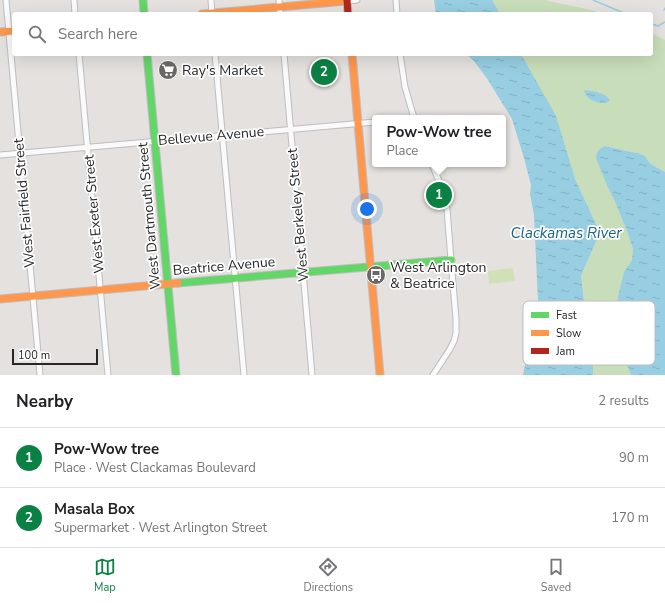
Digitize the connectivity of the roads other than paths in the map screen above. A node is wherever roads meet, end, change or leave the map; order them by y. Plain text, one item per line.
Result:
1 (6, 0) edge
2 (74, 0) edge
3 (143, 0) edge
4 (211, 0) edge
5 (347, 0) edge
6 (357, 0) edge
7 (396, 0) edge
8 (280, 7) edge
9 (75, 12) edge
10 (144, 12) edge
11 (212, 12) edge
12 (231, 12) edge
13 (348, 12) edge
14 (397, 12) edge
15 (11, 31) edge
16 (0, 32) edge
17 (12, 45) edge
18 (13, 56) edge
19 (79, 56) edge
20 (148, 56) edge
21 (215, 56) edge
22 (284, 56) edge
23 (352, 56) edge
24 (400, 56) edge
25 (411, 115) edge
26 (372, 122) edge
27 (358, 123) junction
28 (291, 129) junction
29 (222, 136) junction
30 (155, 141) junction
31 (88, 147) junction
32 (20, 154) junction
33 (0, 155) edge
34 (433, 167) edge
35 (450, 260) junction
36 (371, 266) junction
37 (303, 272) junction
38 (236, 278) junction
39 (168, 284) junction
40 (100, 290) junction
41 (33, 296) junction
42 (0, 299) edge
43 (40, 375) edge
44 (108, 375) edge
45 (176, 375) edge
46 (244, 375) edge
47 (312, 375) edge
48 (380, 375) edge
49 (433, 375) edge

1 - 15 street, West Fairfield Street
2 - 9 street
3 - 10 street
4 - 11 street
5 - 6 street
5 - 8 street
5 - 13 street
7 - 14 street
8 - 12 street
15 - 16 street
15 - 17 street, West Fairfield Street
18 - 32 street, West Fairfield Street
19 - 31 street, West Exeter Street
20 - 30 street, West Dartmouth Street
21 - 29 street
22 - 28 street, West Berkeley Street
23 - 27 street
24 - 25 street
26 - 27 street, Bellevue Avenue
27 - 28 street, Bellevue Avenue
27 - 36 street
28 - 29 street, Bellevue Avenue
28 - 37 street, West Berkeley Street
29 - 30 street, Bellevue Avenue
29 - 38 street
30 - 31 street, Bellevue Avenue
30 - 39 street, West Dartmouth Street
31 - 32 street, Bellevue Avenue
31 - 40 street, West Exeter Street
32 - 33 street, Bellevue Avenue
32 - 41 street, West Fairfield Street
34 - 35 street
35 - 36 street, Beatrice Avenue
35 - 49 street
36 - 37 street, Beatrice Avenue
36 - 48 street
37 - 38 street, Beatrice Avenue
37 - 47 street, West Berkeley Street
38 - 39 street, Beatrice Avenue
38 - 46 street
39 - 40 street, Beatrice Avenue
39 - 45 street, West Dartmouth Street
40 - 41 street, Beatrice Avenue
40 - 44 street, West Exeter Street
41 - 42 street, Beatrice Avenue
41 - 43 street, West Fairfield Street

